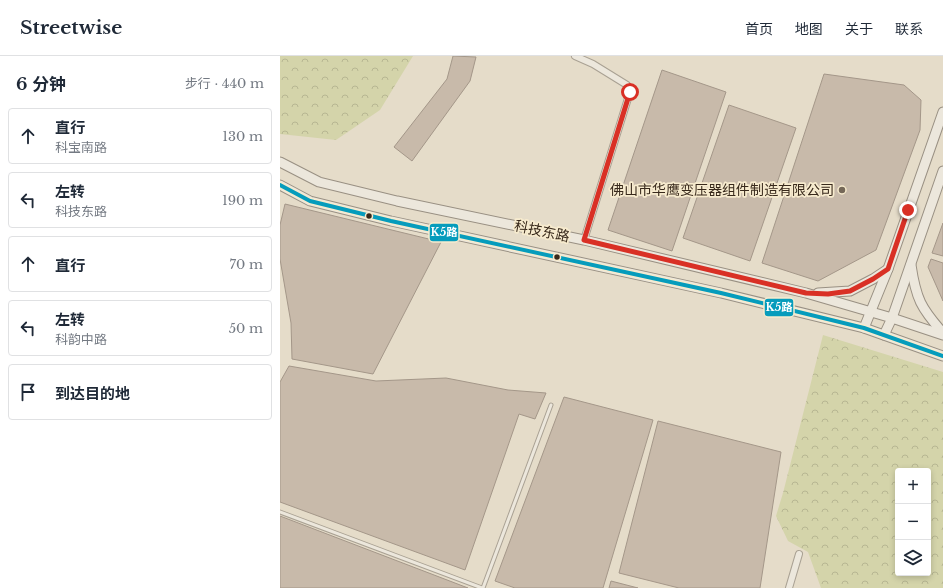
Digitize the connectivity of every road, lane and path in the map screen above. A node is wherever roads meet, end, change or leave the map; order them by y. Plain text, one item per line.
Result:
1 (575, 56) edge
2 (943, 112) edge
3 (280, 162) edge
4 (943, 171) edge
5 (280, 185) edge
6 (584, 240) junction
7 (910, 263) junction
8 (888, 269) junction
9 (806, 293) junction
10 (871, 312) junction
11 (892, 318) junction
12 (864, 328) junction
13 (943, 334) edge
14 (884, 335) junction
15 (943, 356) edge
16 (551, 405) dead end
17 (280, 512) edge
18 (799, 554) dead end
19 (482, 588) edge
20 (789, 588) edge

1 - 6 street
2 - 8 main road
3 - 6 main road, 科技东路
4 - 7 main road
5 - 12 main road, 科技东路
6 - 9 main road, 科技东路
7 - 11 main road
7 - 13 main road
8 - 9 main road
8 - 10 main road
9 - 10 main road
10 - 11 main road
10 - 12 main road
11 - 13 main road
11 - 14 main road
12 - 14 main road, 科技东路
14 - 15 main road, 科技东路
16 - 19 lane
17 - 19 lane
18 - 20 street

